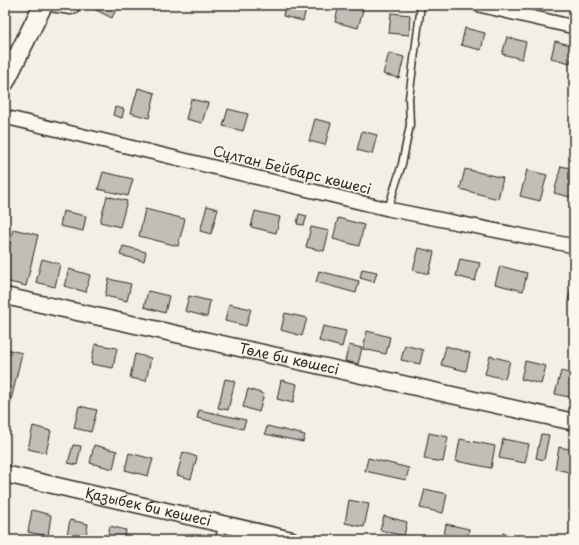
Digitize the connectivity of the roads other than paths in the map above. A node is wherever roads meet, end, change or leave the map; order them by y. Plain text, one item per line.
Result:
1 (80, 5) edge
2 (421, 5) edge
3 (479, 5) edge
4 (43, 6) edge
5 (574, 27) edge
6 (5, 82) edge
7 (5, 117) edge
8 (388, 209) junction
9 (574, 246) edge
10 (5, 296) edge
11 (574, 422) edge
12 (5, 474) edge
13 (222, 524) junction
14 (219, 540) edge
15 (292, 540) edge

1 - 4 lane
2 - 8 lane
3 - 5 street
4 - 6 main road
7 - 8 street, Сұлтан Бейбарс көшесі
8 - 9 street, Сұлтан Бейбарс көшесі
10 - 11 street, Төле би көшесі
12 - 13 street, Қазыбек би көшесі
13 - 14 lane
13 - 15 street, Қазыбек би көшесі

